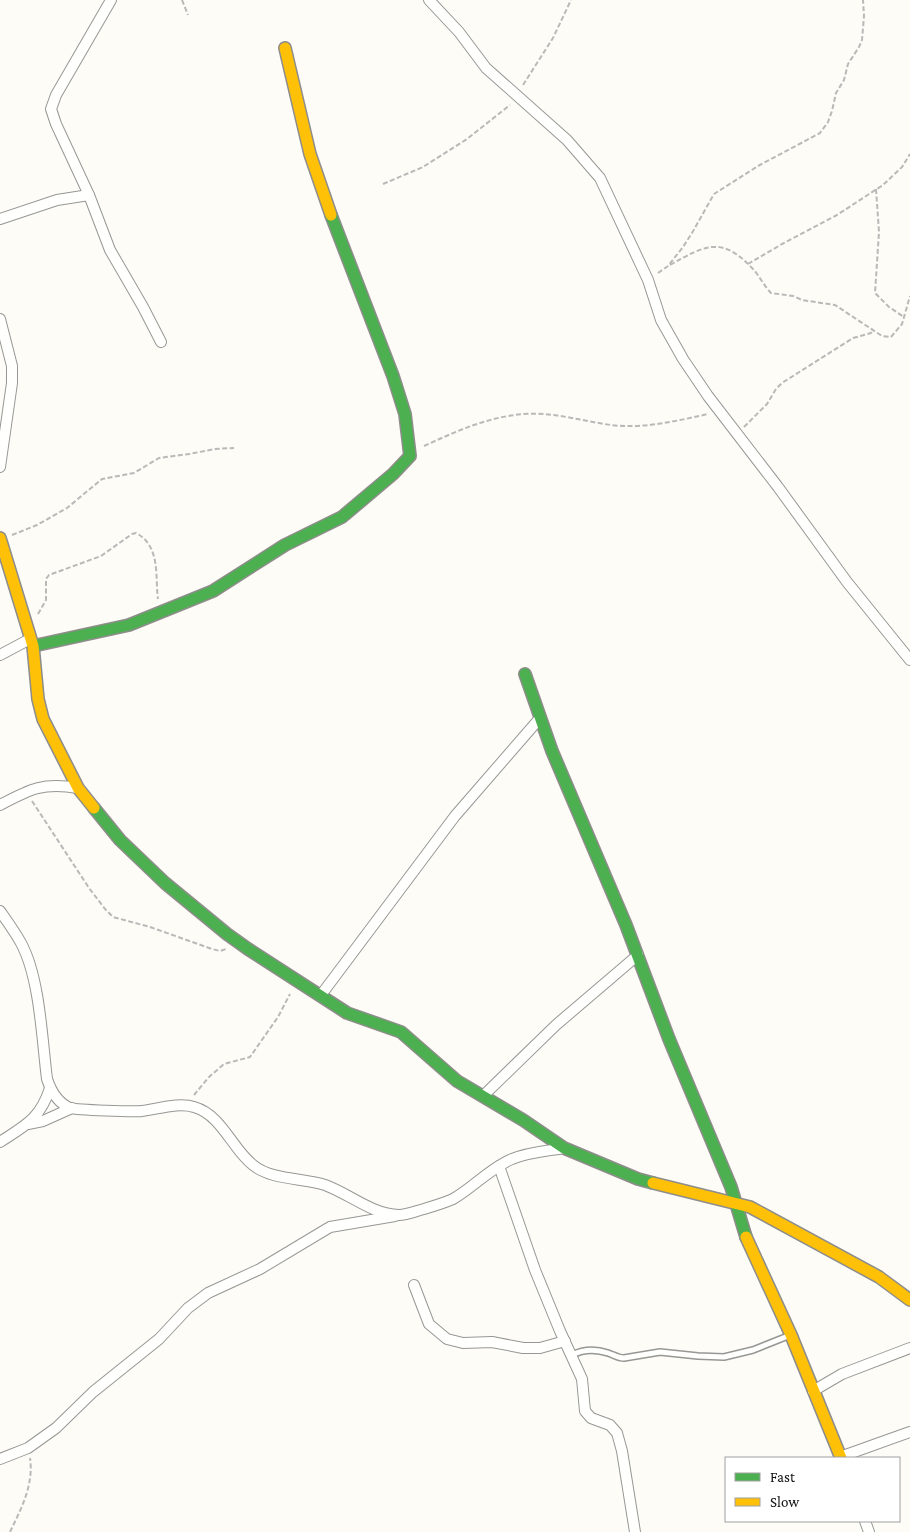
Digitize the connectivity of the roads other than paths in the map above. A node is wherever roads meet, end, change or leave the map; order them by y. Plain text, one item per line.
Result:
1 (111, 0) edge
2 (429, 0) edge
3 (285, 48) dead end
4 (88, 195) junction
5 (0, 219) edge
6 (0, 319) edge
7 (161, 342) dead end
8 (0, 467) edge
9 (0, 539) edge
10 (30, 639) junction
11 (0, 655) edge
12 (910, 660) edge
13 (525, 674) dead end
14 (540, 718) junction
15 (78, 788) junction
16 (0, 805) edge
17 (0, 911) edge
18 (638, 955) junction
19 (321, 996) junction
20 (50, 1088) junction
21 (484, 1096) junction
22 (72, 1108) junction
23 (28, 1124) junction
24 (0, 1142) edge
25 (564, 1148) junction
26 (499, 1166) junction
27 (735, 1202) junction
28 (399, 1215) junction
29 (414, 1285) dead end
30 (910, 1300) edge
31 (791, 1335) junction
32 (565, 1341) junction
33 (910, 1348) edge
34 (572, 1355) junction
35 (813, 1391) junction
36 (910, 1432) edge
37 (840, 1457) edge
38 (0, 1460) edge
39 (635, 1532) edge

1 - 4 street
2 - 12 street
3 - 10 street
4 - 5 street
4 - 7 street
6 - 8 street
9 - 10 street
10 - 11 street
10 - 15 street
13 - 14 street
14 - 18 street
14 - 19 street
15 - 16 street
15 - 19 street
17 - 20 street
18 - 21 street
18 - 27 street
19 - 21 street
20 - 22 street
20 - 23 street
21 - 25 street
22 - 23 street
22 - 28 street
23 - 24 street
25 - 26 street
25 - 27 street
26 - 28 street
26 - 32 street
27 - 30 street
27 - 31 street
28 - 38 street
29 - 32 street
31 - 34 lane
31 - 35 street
32 - 34 street
33 - 35 street
34 - 39 street
35 - 37 street
36 - 37 street

